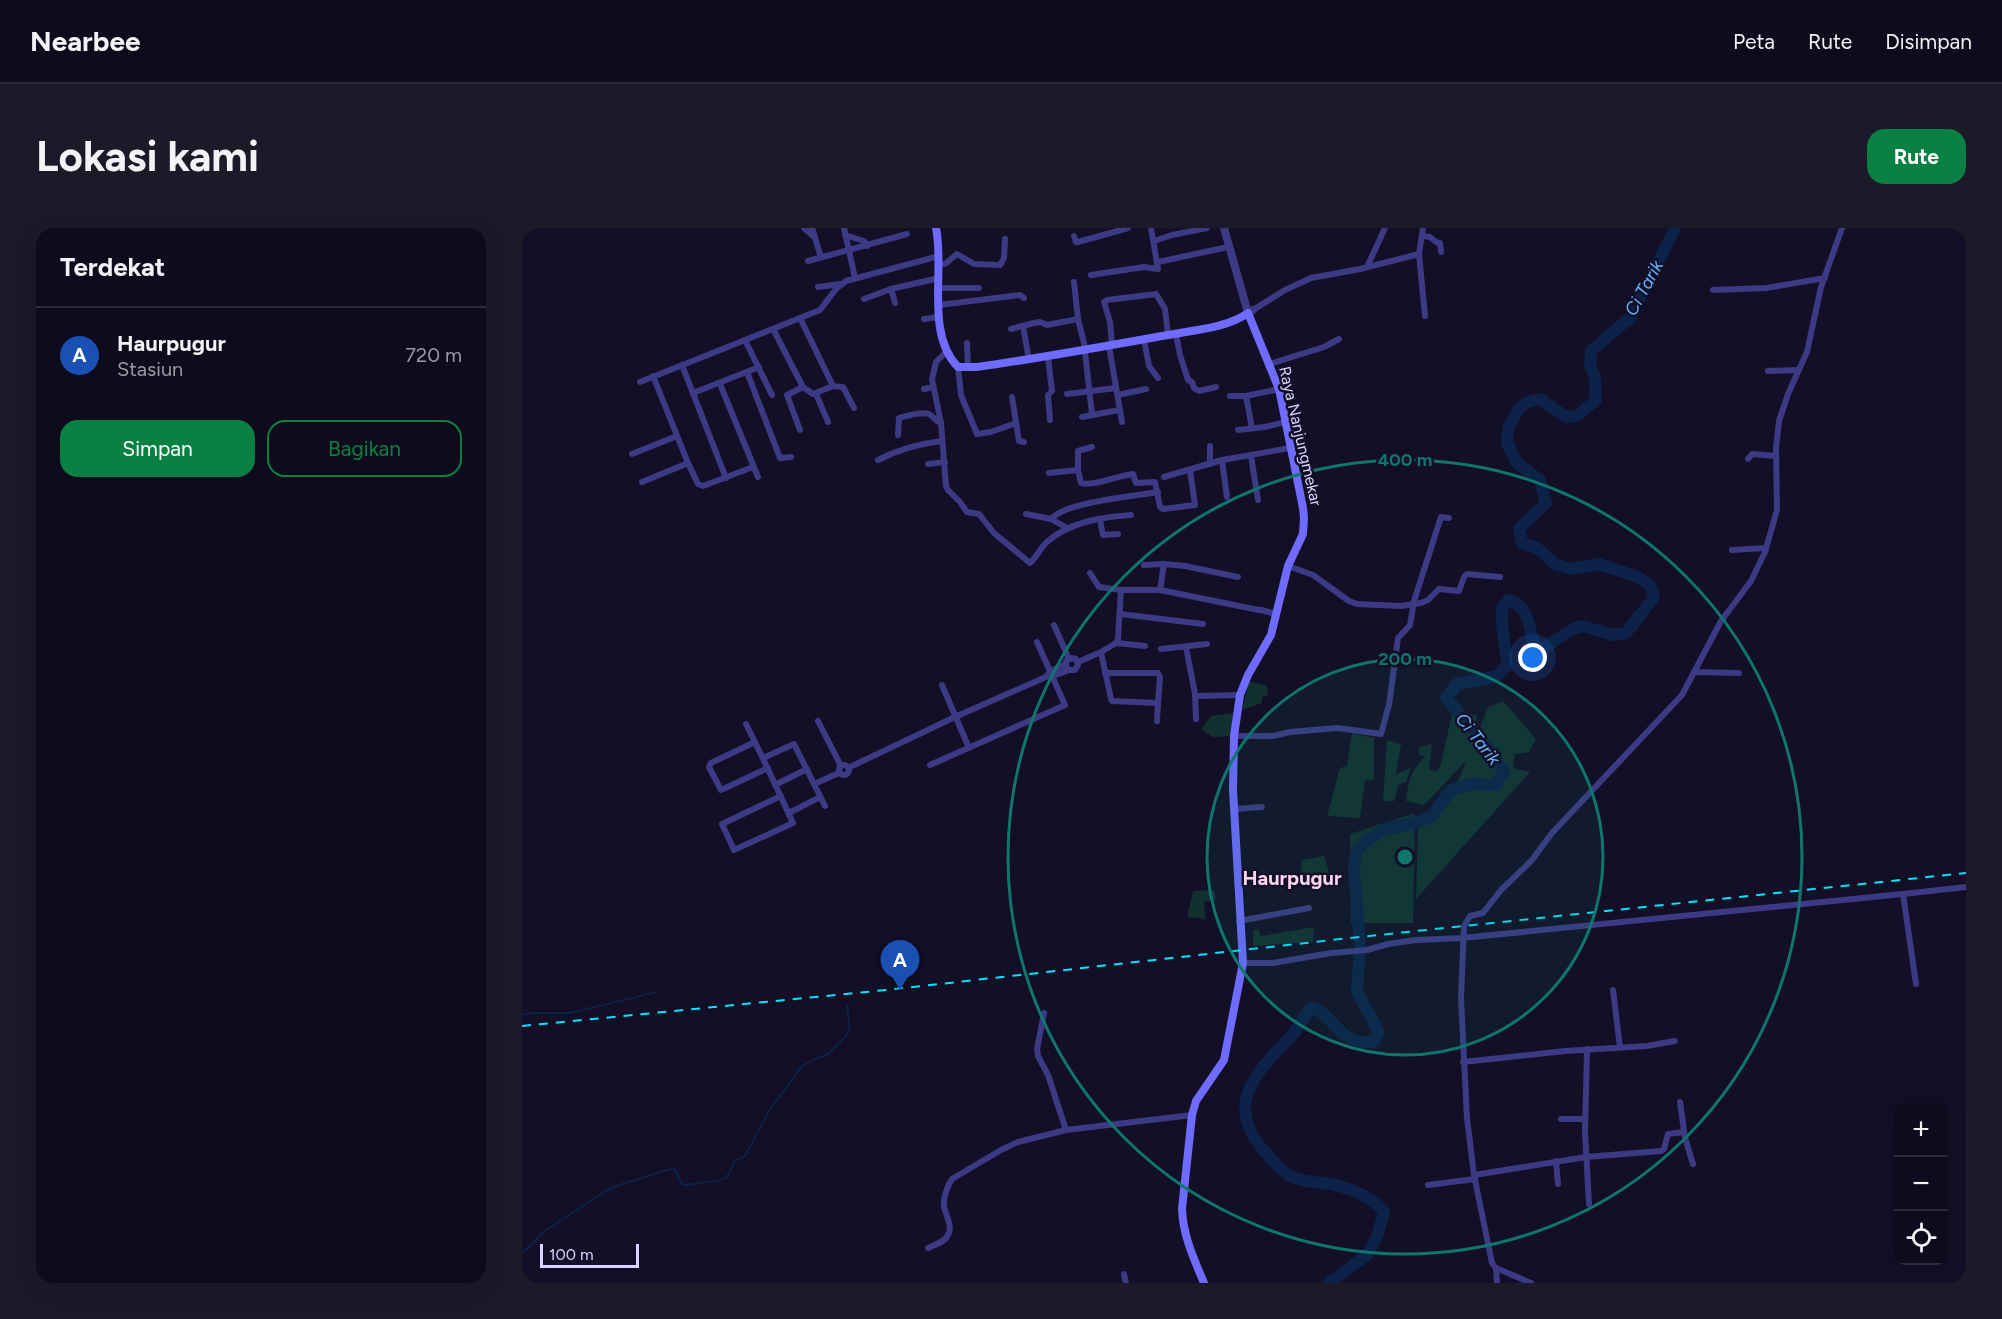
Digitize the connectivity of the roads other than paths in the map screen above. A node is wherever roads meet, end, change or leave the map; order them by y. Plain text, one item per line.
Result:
1 (804, 228) edge
2 (812, 228) edge
3 (936, 228) edge
4 (1128, 228) edge
5 (1151, 228) edge
6 (1207, 228) edge
7 (1224, 228) edge
8 (1385, 228) edge
9 (1423, 228) edge
10 (1842, 228) edge
11 (844, 231) edge
12 (1171, 231) edge
13 (908, 234) dead end
14 (1074, 236) dead end
15 (1422, 236) junction
16 (814, 237) junction
17 (1005, 240) dead end
18 (1154, 241) junction
19 (867, 246) junction
20 (1228, 247) junction
21 (848, 250) junction
22 (1441, 252) dead end
23 (1419, 254) junction
24 (821, 257) junction
25 (940, 260) junction
26 (808, 261) dead end
27 (1158, 262) junction
28 (1367, 267) junction
29 (1091, 275) dead end
30 (855, 278) junction
31 (939, 278) junction
32 (1825, 278) junction
33 (1074, 282) dead end
34 (841, 284) junction
35 (818, 287) dead end
36 (939, 288) junction
37 (979, 288) dead end
38 (891, 289) junction
39 (1713, 290) dead end
40 (1024, 298) dead end
41 (864, 300) dead end
42 (895, 303) dead end
43 (939, 305) junction
44 (1250, 311) junction
45 (1425, 316) dead end
46 (939, 317) junction
47 (800, 318) junction
48 (924, 319) dead end
49 (1078, 319) junction
50 (1023, 326) junction
51 (773, 329) junction
52 (1011, 329) dead end
53 (1172, 334) junction
54 (1339, 339) dead end
55 (745, 340) junction
56 (1144, 340) junction
57 (967, 344) dead end
58 (1111, 345) junction
59 (1084, 350) junction
60 (946, 352) junction
61 (1048, 357) junction
62 (1029, 360) junction
63 (1270, 364) junction
64 (682, 365) junction
65 (759, 367) junction
66 (958, 367) junction
67 (968, 367) junction
68 (1799, 370) junction
69 (1768, 371) dead end
70 (747, 372) junction
71 (653, 376) junction
72 (1158, 378) dead end
73 (640, 382) dead end
74 (720, 384) junction
75 (833, 386) junction
76 (803, 387) junction
77 (933, 387) junction
78 (1216, 387) dead end
79 (924, 389) dead end
80 (1146, 389) dead end
81 (1278, 389) junction
82 (1090, 392) junction
83 (1117, 392) junction
84 (693, 393) junction
85 (816, 394) junction
86 (1066, 394) dead end
87 (772, 395) dead end
88 (1012, 396) dead end
89 (1230, 396) dead end
90 (1246, 396) junction
91 (854, 408) dead end
92 (1119, 410) junction
93 (1092, 414) junction
94 (1082, 417) dead end
95 (1050, 420) dead end
96 (828, 422) dead end
97 (1122, 422) dead end
98 (1284, 422) junction
99 (941, 423) junction
100 (1016, 423) junction
101 (1252, 428) junction
102 (800, 430) dead end
103 (1238, 430) dead end
104 (898, 435) dead end
105 (677, 436) junction
106 (942, 441) junction
107 (1024, 442) dead end
108 (1210, 446) dead end
109 (1092, 447) dead end
110 (1290, 448) junction
111 (632, 454) dead end
112 (1251, 456) junction
113 (1776, 456) junction
114 (791, 457) dead end
115 (1748, 459) dead end
116 (878, 460) dead end
117 (1222, 460) junction
118 (945, 462) junction
119 (688, 463) junction
120 (928, 464) dead end
121 (1210, 464) junction
122 (753, 467) junction
123 (1078, 470) junction
124 (1190, 470) junction
125 (1049, 473) dead end
126 (726, 477) junction
127 (758, 477) dead end
128 (1164, 477) dead end
129 (642, 482) dead end
130 (1146, 482) junction
131 (1158, 492) junction
132 (1147, 494) junction
133 (1227, 497) dead end
134 (1258, 500) dead end
135 (1026, 514) dead end
136 (1131, 515) dead end
137 (1449, 518) dead end
138 (1051, 519) junction
139 (1100, 520) junction
140 (1067, 528) junction
141 (1118, 534) dead end
142 (1766, 548) junction
143 (1732, 550) dead end
144 (1164, 564) junction
145 (1144, 565) dead end
146 (1288, 566) junction
147 (1090, 573) dead end
148 (1500, 577) dead end
149 (1238, 578) dead end
150 (1121, 590) junction
151 (1160, 590) junction
152 (1414, 604) junction
153 (1120, 614) junction
154 (1276, 614) junction
155 (1203, 624) dead end
156 (1054, 625) dead end
157 (1037, 642) dead end
158 (1116, 643) junction
159 (1207, 644) dead end
160 (1145, 646) dead end
161 (1186, 647) junction
162 (1161, 649) dead end
163 (1101, 652) junction
164 (1078, 662) junction
165 (1068, 664) junction
166 (1105, 672) junction
167 (1694, 672) junction
168 (1739, 673) dead end
169 (1050, 675) junction
170 (942, 685) dead end
171 (1195, 694) junction
172 (1240, 695) junction
173 (1158, 703) junction
174 (955, 717) junction
175 (1196, 719) dead end
176 (818, 721) dead end
177 (1157, 721) dead end
178 (746, 724) dead end
179 (1234, 736) junction
180 (755, 742) junction
181 (969, 748) junction
182 (763, 758) junction
183 (930, 765) dead end
184 (768, 768) junction
185 (807, 769) junction
186 (843, 769) junction
187 (814, 784) junction
188 (776, 785) junction
189 (781, 796) junction
190 (820, 796) junction
191 (825, 806) dead end
192 (1262, 807) dead end
193 (1234, 809) junction
194 (789, 813) junction
195 (1966, 887) edge
196 (1903, 894) junction
197 (1309, 908) dead end
198 (1239, 921) junction
199 (1462, 938) junction
200 (1243, 963) junction
201 (1916, 984) dead end
202 (1613, 990) dead end
203 (1044, 1013) dead end
204 (1674, 1041) dead end
205 (1620, 1047) junction
206 (1587, 1049) junction
207 (1463, 1062) junction
208 (1680, 1102) dead end
209 (1192, 1115) junction
210 (1561, 1119) dead end
211 (1585, 1119) junction
212 (1066, 1130) junction
213 (1684, 1132) junction
214 (1586, 1157) junction
215 (1556, 1161) junction
216 (1693, 1164) dead end
217 (1475, 1177) junction
218 (1558, 1184) dead end
219 (1428, 1185) dead end
220 (1589, 1204) dead end
221 (928, 1248) dead end
222 (1496, 1268) junction
223 (1124, 1274) dead end
224 (1126, 1283) edge
225 (1204, 1283) edge
226 (1497, 1283) edge
227 (1531, 1283) edge

1 - 16 street
2 - 16 street
3 - 25 main road
4 - 14 street
5 - 18 street
6 - 12 street
7 - 20 street, Raya Nanjungmekar
8 - 28 street
9 - 15 street
10 - 32 street
11 - 19 street
11 - 21 street
12 - 18 street
13 - 19 street
15 - 22 street
15 - 23 street
16 - 24 street
17 - 25 street
18 - 27 street
19 - 21 street
20 - 27 street
20 - 44 street, Raya Nanjungmekar
21 - 24 street
21 - 30 street
23 - 28 street
23 - 45 street
24 - 26 street
25 - 30 street
25 - 31 main road
27 - 29 street
28 - 44 street
30 - 34 street
31 - 36 main road
31 - 38 street
32 - 39 street
32 - 68 street
33 - 49 street
34 - 35 street
34 - 47 street
36 - 37 street
36 - 43 main road
38 - 41 street
38 - 42 street
40 - 43 street
43 - 46 main road
44 - 53 main road
44 - 63 main road, Raya Nanjungmekar
46 - 48 street
46 - 60 main road
47 - 51 street
47 - 75 street
49 - 50 street
49 - 59 street
50 - 52 street
50 - 62 street
51 - 55 street
51 - 76 street
53 - 56 main road
53 - 58 street
53 - 78 street
54 - 63 street
55 - 64 street
55 - 65 street
56 - 58 main road
56 - 72 street
57 - 67 street
58 - 59 main road
58 - 83 street
59 - 61 main road
59 - 82 street
60 - 66 main road
60 - 77 street
61 - 62 main road
61 - 95 street
62 - 67 main road
63 - 81 main road, Raya Nanjungmekar
64 - 71 street
64 - 84 street
65 - 70 street
65 - 87 street
66 - 67 main road
66 - 100 street
68 - 69 street
68 - 113 street
70 - 74 street
70 - 114 street
71 - 73 street
71 - 105 street
74 - 84 street
74 - 122 street
75 - 85 street
75 - 91 street
76 - 85 street
76 - 102 street
77 - 79 street
77 - 99 street
80 - 83 street
81 - 90 street
81 - 98 main road, Raya Nanjungmekar
82 - 83 street
82 - 86 street
82 - 93 street
83 - 92 street
84 - 126 street
85 - 96 street
88 - 100 street
89 - 90 street
90 - 101 street
92 - 93 street
92 - 97 street
93 - 94 street
98 - 101 street
98 - 110 main road, Raya Nanjungmekar
99 - 104 street
99 - 106 street
100 - 107 street
101 - 103 street
105 - 111 street
105 - 119 street
106 - 116 street
106 - 118 street
108 - 121 street
109 - 123 street
110 - 112 street
110 - 146 main road, Raya Nanjungmekar
112 - 117 street
112 - 134 street
113 - 115 street
113 - 142 street
117 - 121 street
117 - 133 street
118 - 120 street
118 - 140 street
119 - 126 street
119 - 129 street
121 - 124 street
122 - 126 street
122 - 127 street
123 - 125 street
123 - 130 street
124 - 128 street
124 - 131 street
130 - 131 street
130 - 132 street
131 - 132 street
132 - 138 street
135 - 138 street
136 - 139 street
137 - 152 street
138 - 140 street
139 - 140 street
139 - 141 street
142 - 143 street
142 - 167 street
144 - 145 street
144 - 149 street
144 - 151 street
146 - 152 street
146 - 154 main road
147 - 150 street
148 - 152 street
150 - 151 street
150 - 153 street
151 - 154 street
152 - 179 street
153 - 155 street
153 - 158 street
154 - 172 main road
156 - 165 street
157 - 169 street
158 - 160 street
158 - 163 street
159 - 161 street
161 - 162 street
161 - 171 street
163 - 164 street
163 - 166 street
164 - 165 street
164 - 165 street
165 - 169 street
166 - 173 street
166 - 173 street
167 - 168 street
167 - 199 street
169 - 174 street
169 - 181 street
170 - 174 street
171 - 172 street
171 - 175 street
172 - 179 main road
173 - 177 street
174 - 181 street
174 - 186 street
176 - 186 street
178 - 180 street
179 - 193 main road
180 - 182 street
180 - 184 street
181 - 183 street
182 - 184 street
182 - 185 street
184 - 188 street
185 - 187 street
185 - 188 street
186 - 187 street
187 - 190 street
188 - 189 street
189 - 194 street
189 - 194 street
190 - 191 street
190 - 194 street
192 - 193 street
193 - 198 main road
195 - 196 street
196 - 199 street
196 - 201 street
197 - 198 street
198 - 200 main road
199 - 200 street
199 - 207 street
200 - 209 main road
202 - 205 street
203 - 212 street
204 - 205 street
205 - 206 street
206 - 207 street
206 - 211 street
207 - 217 street
208 - 213 street
209 - 212 street
209 - 225 main road
210 - 211 street
211 - 214 street
212 - 221 street
213 - 214 street
213 - 216 street
214 - 215 street
214 - 220 street
215 - 217 street
215 - 218 street
217 - 219 street
217 - 222 street
222 - 226 street
222 - 227 street
223 - 224 street

